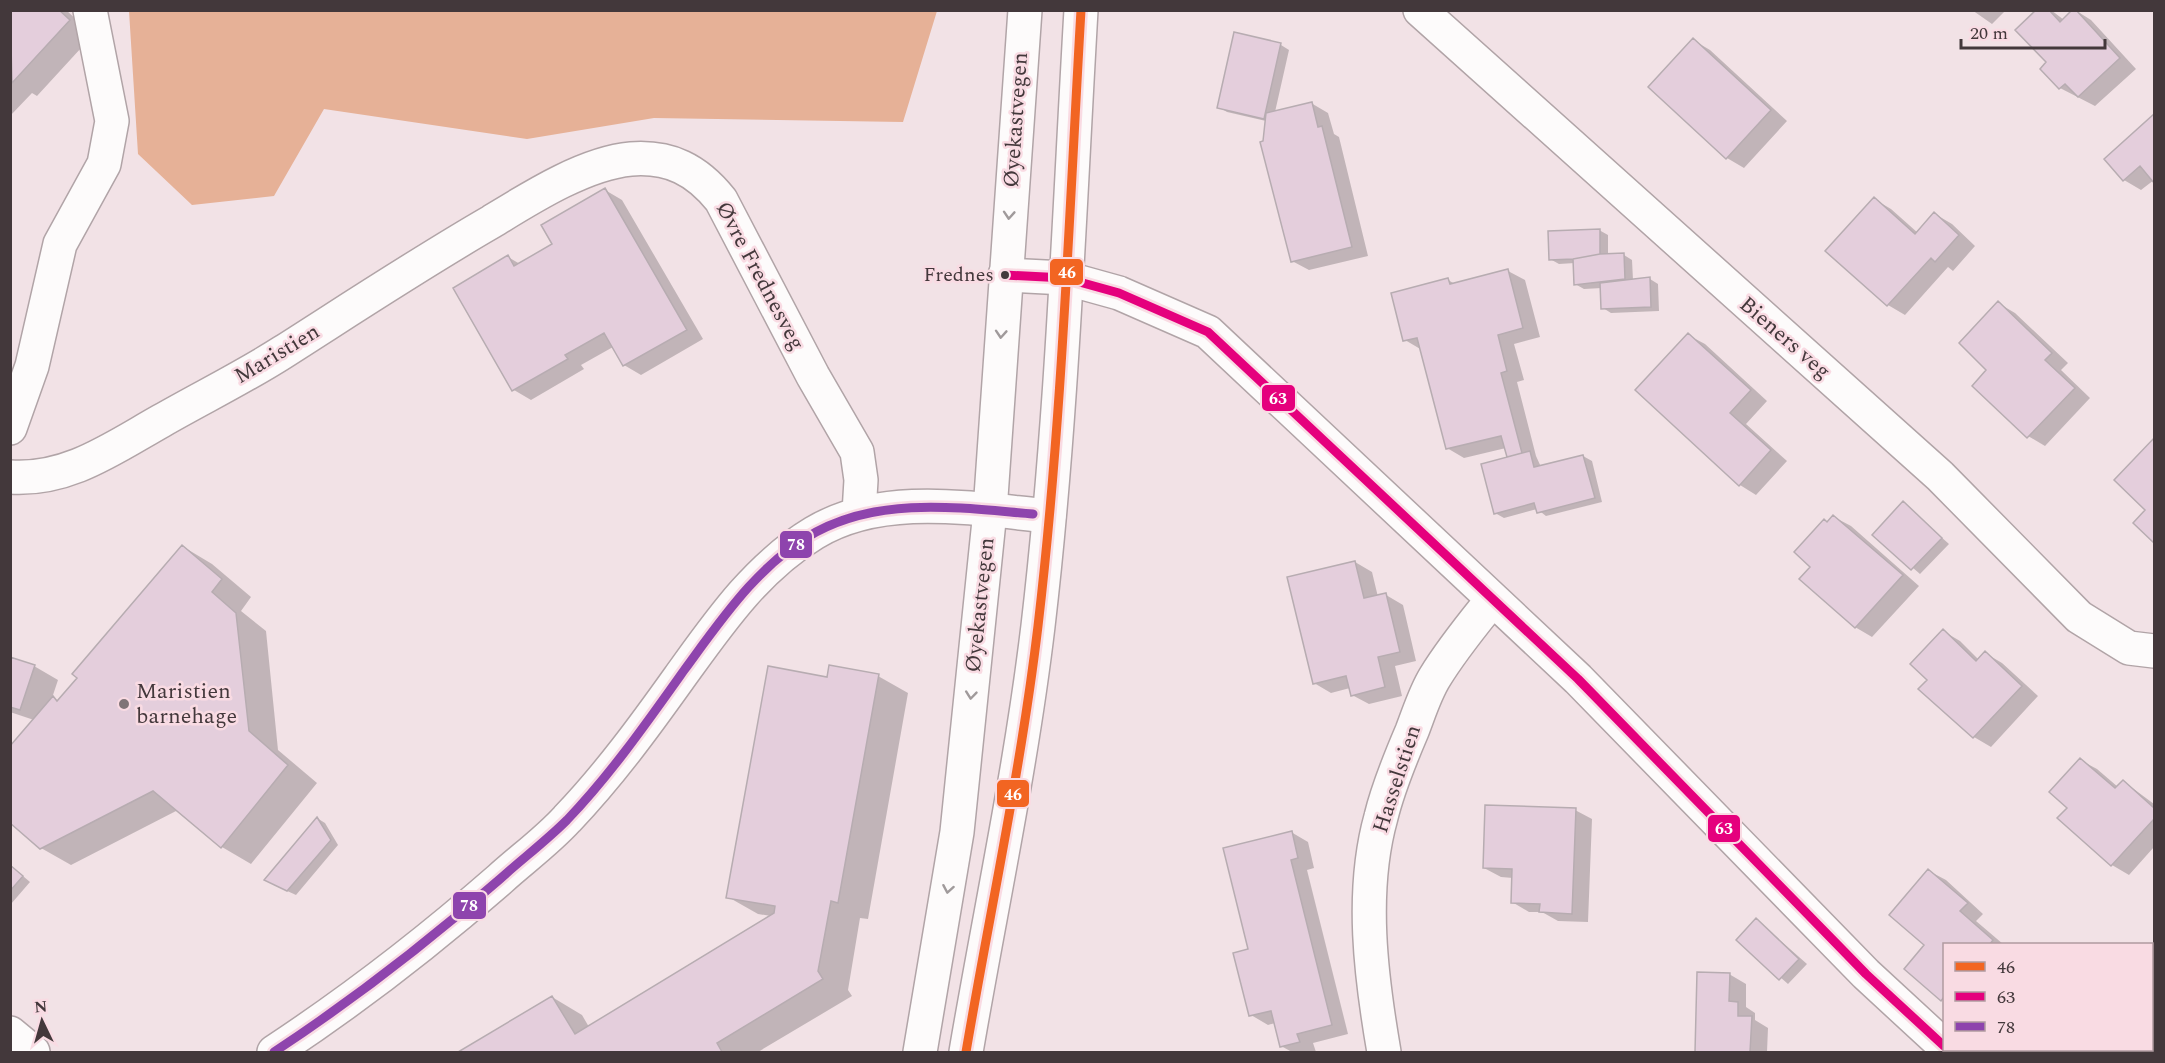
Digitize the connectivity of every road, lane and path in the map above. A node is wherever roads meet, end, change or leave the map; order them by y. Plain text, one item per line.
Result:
1 (90, 10) edge
2 (1024, 10) edge
3 (1081, 10) edge
4 (1420, 10) edge
5 (530, 198) joint
6 (1005, 275) junction
7 (1065, 278) junction
8 (10, 428) edge
9 (10, 477) edge
10 (990, 511) junction
11 (859, 513) junction
12 (1050, 516) junction
13 (1492, 600) junction
14 (2154, 651) edge
15 (10, 1033) edge
16 (1943, 1045) edge
17 (33, 1053) edge
18 (274, 1053) edge
19 (920, 1053) edge
20 (966, 1053) edge
21 (1384, 1053) edge

1 - 8 street
2 -> 6 street, Øyekastvegen
3 - 7 street
4 - 14 street, Bieners veg
5 - 9 street, Maristien
5 - 11 street, Øvre Frednesveg
6 - 7 street
6 -> 10 street, Øyekastvegen
7 - 12 street
7 - 13 street
10 - 11 street
10 - 12 street
10 -> 19 street, Øyekastvegen
11 - 18 street
12 - 20 street
13 - 16 street
13 - 21 street, Hasselstien
15 - 17 street

